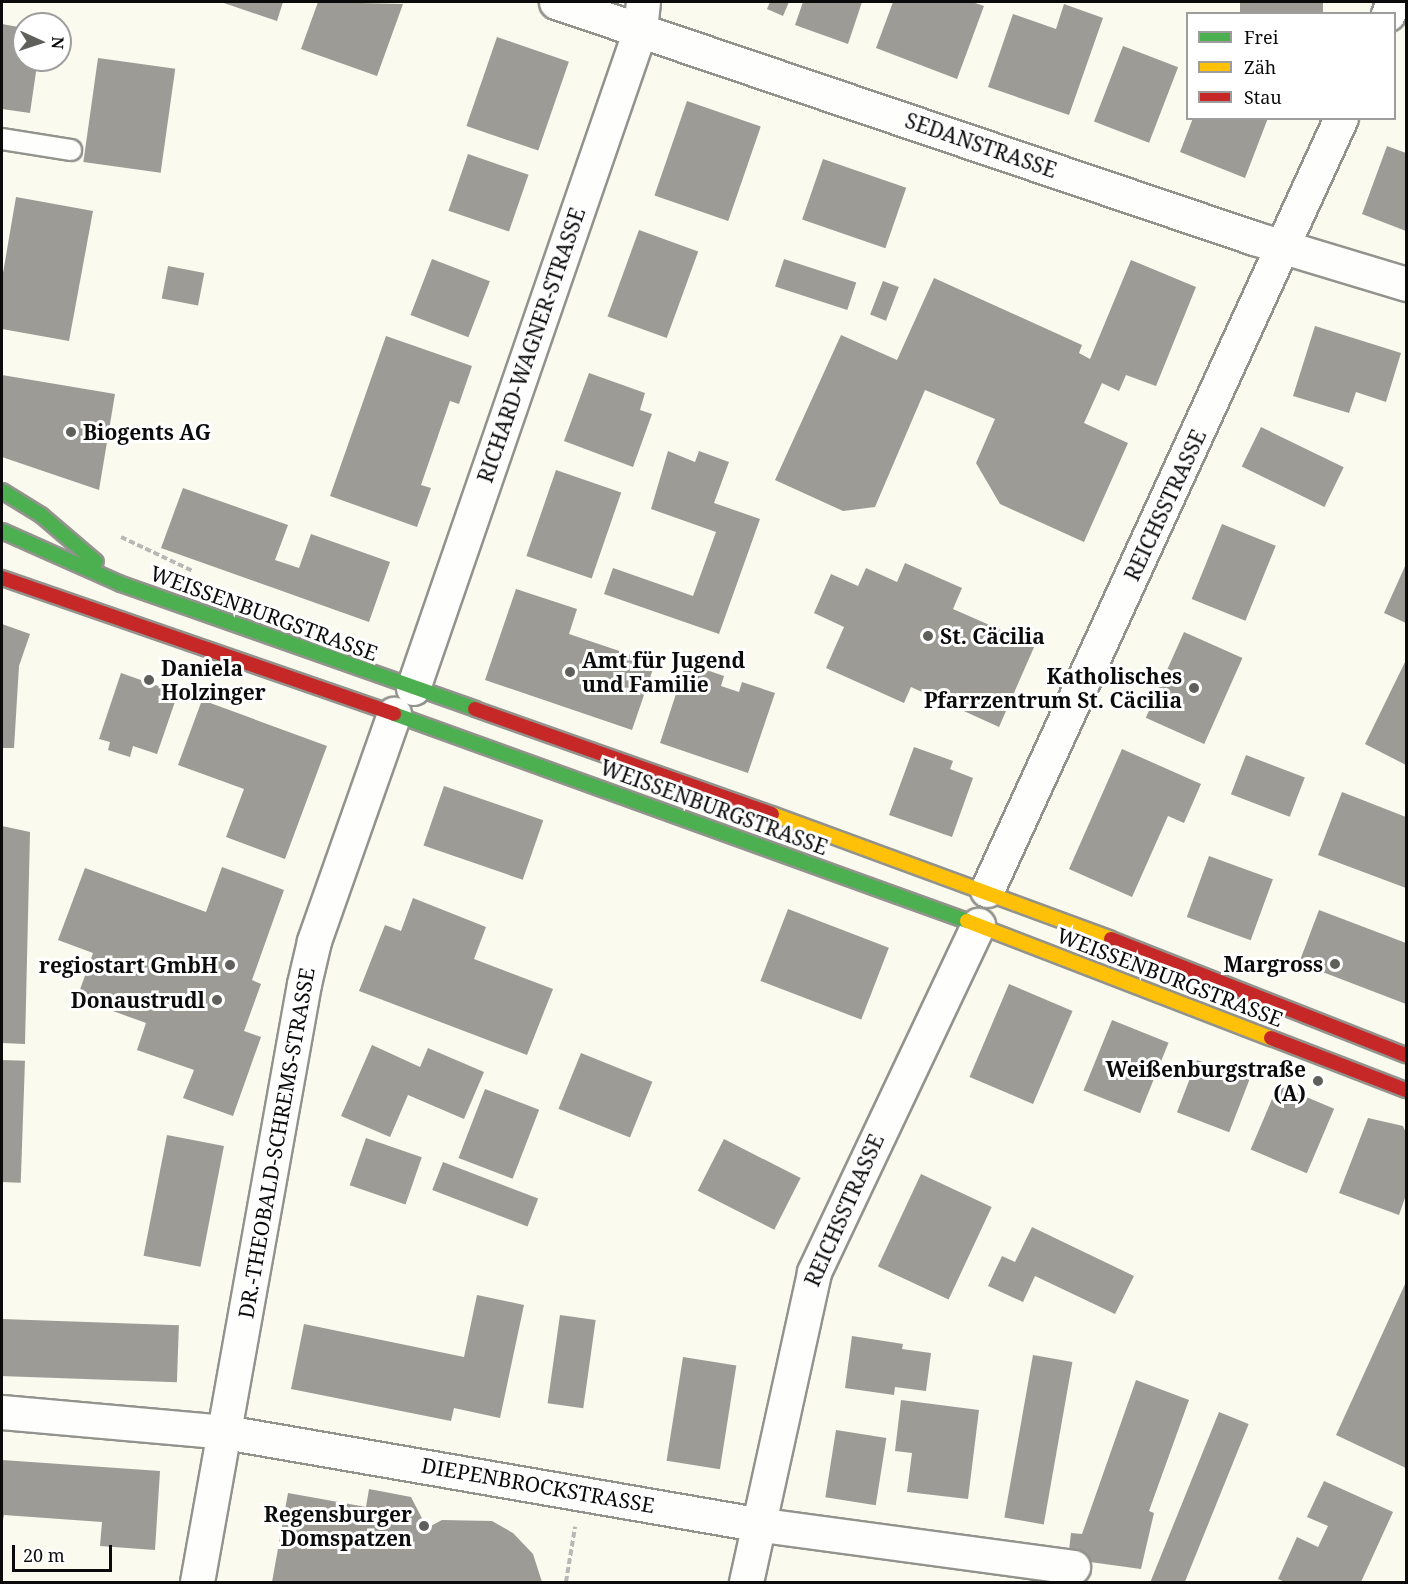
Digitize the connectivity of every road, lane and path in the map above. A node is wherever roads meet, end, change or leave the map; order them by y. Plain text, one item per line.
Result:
1 (556, 2) edge
2 (642, 16) edge
3 (1340, 120) edge
4 (2, 139) edge
5 (71, 150) dead end
6 (1284, 246) junction
7 (1407, 284) edge
8 (2, 491) edge
9 (2, 531) edge
10 (2, 578) edge
11 (121, 584) junction
12 (413, 688) junction
13 (394, 714) junction
14 (987, 890) junction
15 (978, 925) junction
16 (1407, 1055) edge
17 (1407, 1090) edge
18 (2, 1412) edge
19 (225, 1432) junction
20 (581, 1491) junction
21 (756, 1524) junction
22 (1073, 1567) dead end
23 (197, 1582) edge
24 (566, 1582) edge
25 (746, 1582) edge

1 - 2 street, SEDANSTRASSE
2 - 6 street, SEDANSTRASSE
2 - 12 street, RICHARD-WAGNER-STRASSE
3 - 6 street, REICHSSTRASSE
4 - 5 lane
6 - 7 street, SEDANSTRASSE
6 - 14 street, REICHSSTRASSE
8 - 11 main road, WEISSENBURGSTRASSE
9 - 11 main road, WEISSENBURGSTRASSE
10 - 13 main road, WEISSENBURGSTRASSE
11 - 12 main road, WEISSENBURGSTRASSE
12 - 14 main road, WEISSENBURGSTRASSE
13 - 15 main road, WEISSENBURGSTRASSE
13 - 19 street, DR.-THEOBALD-SCHREMS-STRASSE
14 - 16 main road, WEISSENBURGSTRASSE
15 - 17 main road, WEISSENBURGSTRASSE
15 - 21 street, REICHSSTRASSE
18 - 19 street, DIEPENBROCKSTRASSE
19 - 20 street, DIEPENBROCKSTRASSE
19 - 23 street, DR.-THEOBALD-SCHREMS-STRASSE
20 - 21 street, DIEPENBROCKSTRASSE
20 - 24 path
21 - 22 street, DIEPENBROCKSTRASSE
21 - 25 street, REICHSSTRASSE

